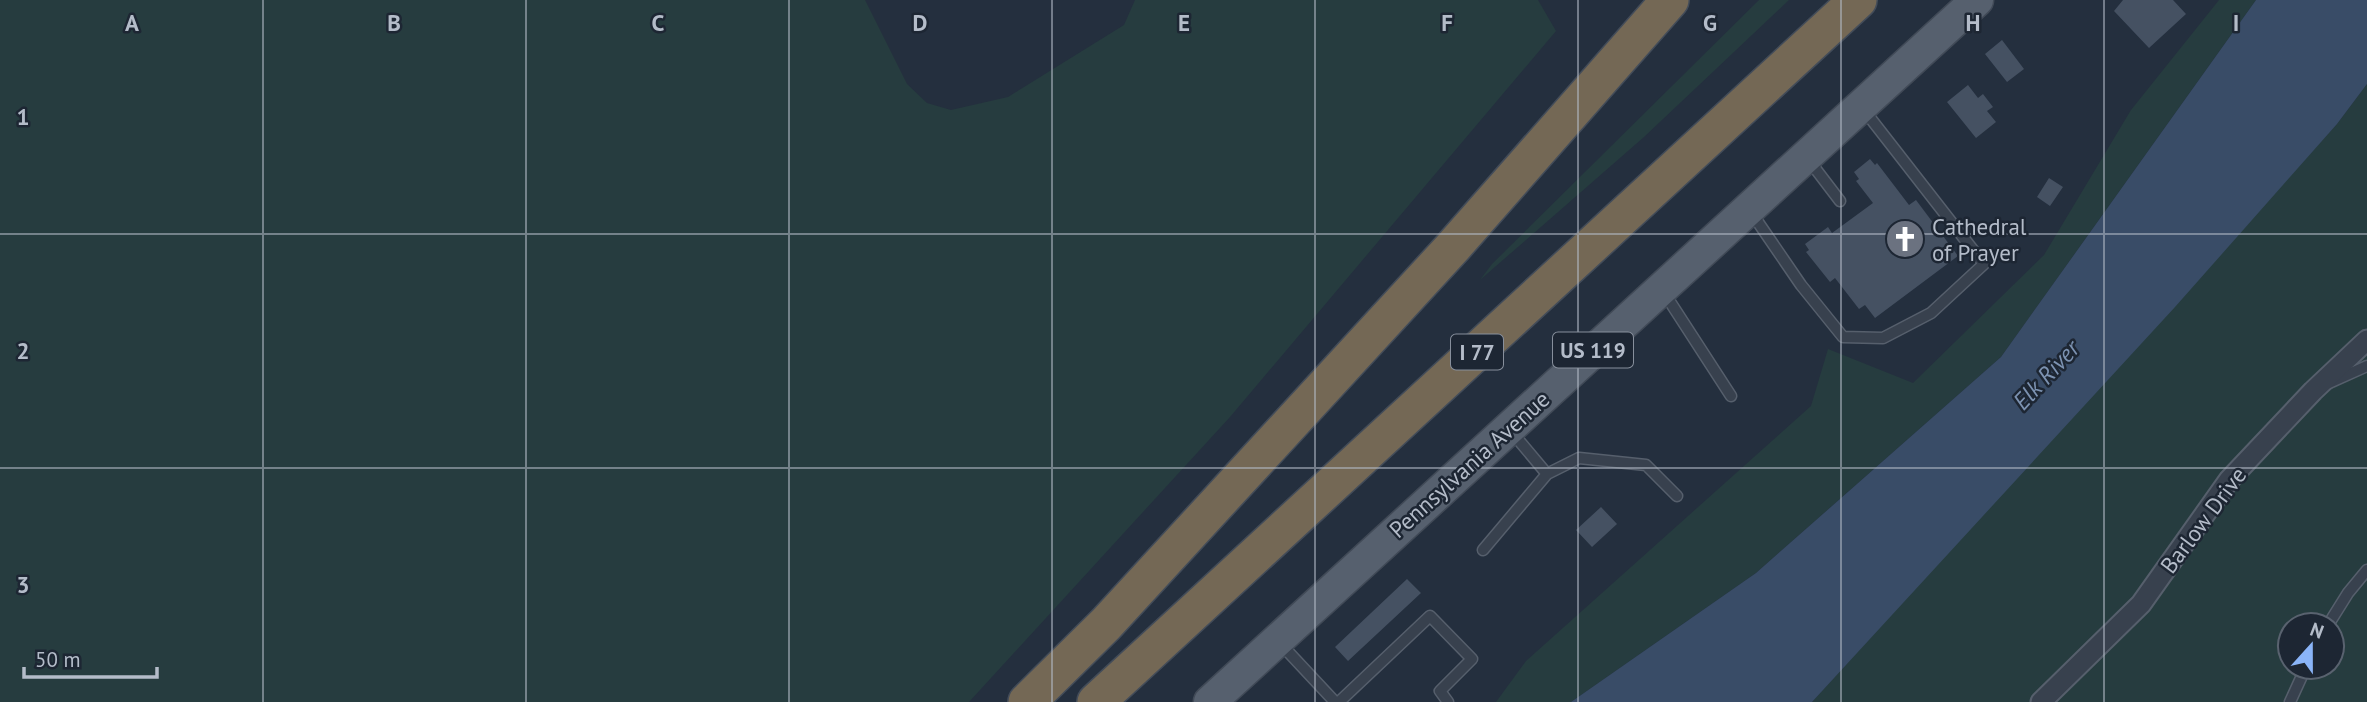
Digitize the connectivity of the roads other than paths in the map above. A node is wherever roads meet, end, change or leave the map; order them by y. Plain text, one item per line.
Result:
1 (1858, 0) edge
2 (1977, 0) edge
3 (1669, 2) edge
4 (1861, 106) junction
5 (1806, 156) junction
6 (1840, 201) dead end
7 (1748, 208) junction
8 (1661, 288) junction
9 (2367, 340) edge
10 (2367, 366) edge
11 (2313, 391) junction
12 (1731, 396) dead end
13 (1508, 428) junction
14 (1547, 474) junction
15 (1678, 496) dead end
16 (1483, 550) dead end
17 (2367, 570) edge
18 (2337, 611) edge
19 (1276, 639) junction
20 (2300, 681) edge
21 (1027, 702) edge
22 (1096, 702) edge
23 (1210, 702) edge
24 (1337, 702) edge
25 (1448, 702) edge
26 (2041, 702) edge
27 (2290, 702) edge

1 - 22 highway, I 77
2 - 4 main road, Pennsylvania Avenue / US 119
3 - 21 highway
4 - 5 main road, Pennsylvania Avenue / US 119
4 - 7 lane
5 - 6 lane
5 - 7 main road, Pennsylvania Avenue / US 119
7 - 8 main road, Pennsylvania Avenue / US 119
8 - 12 lane
8 - 13 main road, Pennsylvania Avenue / US 119
9 - 11 street, Barlow Drive
10 - 11 lane
11 - 26 street, Barlow Drive
13 - 14 lane
13 - 19 main road, Pennsylvania Avenue / US 119
14 - 15 lane
14 - 16 lane
17 - 18 lane
19 - 23 main road, Pennsylvania Avenue / US 119
19 - 24 lane
20 - 27 lane
24 - 25 lane

